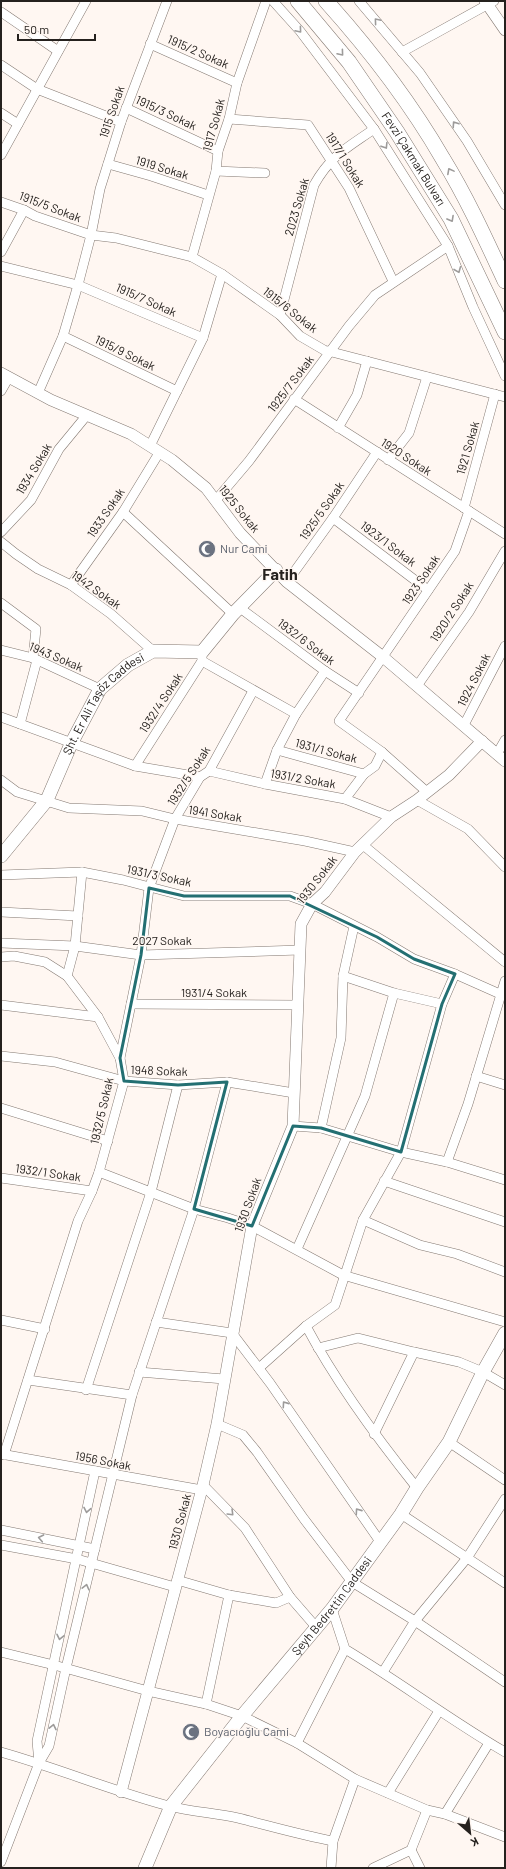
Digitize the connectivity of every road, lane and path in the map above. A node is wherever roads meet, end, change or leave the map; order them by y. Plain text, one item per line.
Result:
1 (86, 1) edge
2 (167, 1) edge
3 (266, 1) edge
4 (273, 1) edge
5 (298, 1) edge
6 (326, 1) edge
7 (359, 1) edge
8 (488, 2) edge
9 (1, 12) edge
10 (505, 30) edge
11 (150, 44) junction
12 (58, 51) junction
13 (402, 52) junction
14 (1, 65) edge
15 (237, 83) junction
16 (37, 89) junction
17 (126, 108) junction
18 (1, 113) edge
19 (229, 119) junction
20 (121, 122) junction
21 (18, 124) junction
22 (374, 129) junction
23 (218, 151) junction
24 (1, 155) edge
25 (332, 160) junction
26 (108, 164) junction
27 (216, 171) junction
28 (265, 173) dead end
29 (208, 195) junction
30 (1, 202) edge
31 (505, 205) edge
32 (24, 210) junction
33 (91, 235) junction
34 (448, 246) junction
35 (1, 252) edge
36 (192, 258) junction
37 (1, 266) edge
38 (222, 274) junction
39 (393, 281) junction
40 (505, 281) edge
41 (78, 285) junction
42 (280, 315) junction
43 (505, 332) edge
44 (63, 336) junction
45 (203, 338) junction
46 (331, 352) junction
47 (367, 361) junction
48 (5, 375) edge
49 (505, 376) edge
50 (427, 377) junction
51 (1, 391) edge
52 (177, 391) junction
53 (38, 393) junction
54 (496, 394) junction
55 (505, 397) edge
56 (294, 399) junction
57 (87, 416) junction
58 (338, 428) junction
59 (150, 446) junction
60 (377, 452) junction
61 (159, 453) junction
62 (388, 460) junction
63 (216, 500) junction
64 (467, 509) junction
65 (122, 512) junction
66 (333, 518) junction
67 (1, 532) edge
68 (505, 534) edge
69 (1, 542) edge
70 (505, 550) edge
71 (276, 570) junction
72 (287, 582) junction
73 (71, 585) junction
74 (428, 590) junction
75 (1, 603) edge
76 (237, 611) junction
77 (505, 646) edge
78 (1, 650) edge
79 (153, 650) junction
80 (202, 656) junction
81 (383, 657) junction
82 (35, 659) junction
83 (326, 671) junction
84 (417, 686) junction
85 (100, 689) junction
86 (253, 690) junction
87 (359, 693) junction
88 (296, 714) junction
89 (1, 717) edge
90 (20, 724) junction
91 (464, 725) junction
92 (505, 740) edge
93 (482, 741) junction
94 (71, 744) junction
95 (277, 750) junction
96 (382, 752) junction
97 (501, 758) edge
98 (135, 766) junction
99 (209, 771) junction
100 (364, 774) junction
101 (200, 777) junction
102 (1, 780) edge
103 (265, 784) junction
104 (427, 792) junction
105 (345, 798) junction
106 (48, 800) junction
107 (417, 800) junction
108 (391, 817) junction
109 (175, 819) junction
110 (359, 848) junction
111 (3, 852) edge
112 (505, 867) edge
113 (82, 872) junction
114 (1, 875) edge
115 (149, 888) junction
116 (312, 904) junction
117 (1, 912) edge
118 (78, 916) junction
119 (354, 926) junction
120 (1, 943) edge
121 (75, 946) junction
122 (300, 950) junction
123 (141, 955) junction
124 (1, 957) edge
125 (505, 962) edge
126 (455, 974) junction
127 (67, 976) junction
128 (343, 976) junction
129 (505, 981) edge
130 (394, 993) junction
131 (500, 994) junction
132 (131, 1004) junction
133 (442, 1004) junction
134 (1, 1005) edge
135 (296, 1005) junction
136 (98, 1017) junction
137 (1, 1056) edge
138 (120, 1058) junction
139 (476, 1076) junction
140 (124, 1081) junction
141 (227, 1082) junction
142 (178, 1085) junction
143 (505, 1085) edge
144 (294, 1093) junction
145 (1, 1108) edge
146 (292, 1126) junction
147 (321, 1128) junction
148 (346, 1135) junction
149 (108, 1141) junction
150 (401, 1152) junction
151 (447, 1162) junction
152 (99, 1172) junction
153 (1, 1178) edge
154 (505, 1180) edge
155 (384, 1181) junction
156 (92, 1191) junction
157 (151, 1192) junction
158 (194, 1209) junction
159 (363, 1220) junction
160 (505, 1222) edge
161 (252, 1226) junction
162 (297, 1249) junction
163 (505, 1272) edge
164 (343, 1275) junction
165 (1, 1320) edge
166 (156, 1322) junction
167 (505, 1322) edge
168 (306, 1326) junction
169 (45, 1329) junction
170 (232, 1332) junction
171 (505, 1332) edge
172 (318, 1348) junction
173 (414, 1352) junction
174 (259, 1368) junction
175 (139, 1372) junction
176 (483, 1372) junction
177 (224, 1379) junction
178 (28, 1380) junction
179 (505, 1385) edge
180 (86, 1390) junction
181 (132, 1395) junction
182 (217, 1424) junction
183 (374, 1434) junction
184 (449, 1442) junction
185 (2, 1454) edge
186 (94, 1471) junction
187 (112, 1475) junction
188 (504, 1477) edge
189 (202, 1488) junction
190 (417, 1488) junction
191 (505, 1499) edge
192 (401, 1514) junction
193 (1, 1530) edge
194 (381, 1543) junction
195 (1, 1545) edge
196 (80, 1545) junction
197 (95, 1549) junction
198 (467, 1558) junction
199 (77, 1559) junction
200 (91, 1564) junction
201 (352, 1582) junction
202 (505, 1583) edge
203 (176, 1584) junction
204 (229, 1595) junction
205 (290, 1598) junction
206 (332, 1609) junction
207 (415, 1621) junction
208 (316, 1627) junction
209 (345, 1649) junction
210 (1, 1652) edge
211 (54, 1665) junction
212 (66, 1668) junction
213 (383, 1672) junction
214 (505, 1682) edge
215 (148, 1691) junction
216 (206, 1704) junction
217 (439, 1711) junction
218 (242, 1716) junction
219 (297, 1743) junction
220 (489, 1743) junction
221 (1, 1752) edge
222 (505, 1752) edge
223 (39, 1763) junction
224 (355, 1779) junction
225 (121, 1792) junction
226 (388, 1794) junction
227 (171, 1806) junction
228 (426, 1810) junction
229 (445, 1814) junction
230 (505, 1837) edge
231 (333, 1841) junction
232 (411, 1850) junction
233 (1, 1862) edge
234 (145, 1868) edge
235 (331, 1868) edge
236 (374, 1868) edge
237 (420, 1868) edge

1 - 12 street
2 - 11 street, 1915 Sokak
3 - 15 street, 1917 Sokak
4 -> 22 street
5 -> 43 main road, Fevzi Çakmak Bulvarı
40 -> 6 main road, Fevzi Çakmak Bulvarı
13 -> 7 street
8 - 10 street
8 - 13 street
9 - 12 street
11 - 15 street, 1915/2 Sokak
11 - 17 street, 1915 Sokak
12 - 16 street
31 -> 13 street
14 - 16 street
15 - 19 street, 1917 Sokak
16 - 20 street
16 - 21 street
17 - 20 street, 1915 Sokak
17 - 23 street, 1915/3 Sokak
18 - 21 street
19 - 23 street, 1917 Sokak
19 - 25 street, 1917/1 Sokak
20 - 26 street, 1915 Sokak
21 - 24 street
22 - 25 street, 2023 Sokak
22 -> 34 street
23 - 27 street, 1917 Sokak
25 - 39 street, 1917/1 Sokak
25 - 42 street, 2023 Sokak
26 - 29 street, 1919 Sokak
26 - 33 street, 1915 Sokak
27 - 28 street
27 - 29 street, 1917 Sokak
29 - 36 street, 1917 Sokak
30 - 32 street, 1915/5 Sokak
32 - 33 street, 1915/5 Sokak
32 - 35 street
33 - 36 street, 1915/6 Sokak
33 - 41 street, 1915 Sokak
34 - 39 street, 1925/7 Sokak
34 -> 49 street
36 - 38 street, 1915/6 Sokak
37 - 41 street, 1915/7 Sokak
38 - 42 street, 1915/6 Sokak
38 - 45 street
39 - 46 street, 1925/7 Sokak
41 - 44 street
41 - 45 street, 1915/7 Sokak
42 - 46 street, 1915/6 Sokak
44 - 52 street, 1915/9 Sokak
44 - 53 street
45 - 52 street
46 - 47 street, 1915/6 Sokak
46 - 56 street, 1925/7 Sokak
47 - 50 street, 1915/6 Sokak
47 - 58 street
48 - 51 street
48 - 53 street, 1925 Sokak
50 - 54 street, 1915/6 Sokak
50 - 62 street
52 - 59 street
53 - 57 street, 1925 Sokak
54 - 55 street, 1915/6 Sokak
54 - 64 street, 1921 Sokak
56 - 58 street, 1920 Sokak
56 - 63 street, 1925/7 Sokak
57 - 59 street, 1925 Sokak
57 - 67 street, 1934 Sokak
58 - 60 street, 1920 Sokak
59 - 61 street, 1925 Sokak
60 - 62 street, 1920 Sokak
60 - 66 street, 1925/5 Sokak
61 - 63 street, 1925 Sokak
61 - 65 street, 1933 Sokak
62 - 64 street, 1920 Sokak
63 - 71 street, 1925 Sokak
64 - 68 street, 1920 Sokak
64 - 74 street, 1923 Sokak
65 - 73 street, 1933 Sokak
65 - 76 street, 1932/6 Sokak
66 - 72 street, 1925/5 Sokak
66 - 74 street, 1923/1 Sokak
69 - 73 street, 1942 Sokak
70 - 84 street, 1920/2 Sokak
71 - 72 street, 1925 Sokak
71 - 76 main road
72 - 81 street, 1925 Sokak
73 - 79 street, 1942 Sokak
74 - 81 street, 1923 Sokak
75 - 82 street
76 - 80 main road
76 - 83 street, 1932/6 Sokak
77 - 91 street, 1924 Sokak
78 - 82 street, 1943 Sokak
79 - 80 main road, Şht. Er Ali Taşöz Caddesi
79 - 85 main road, Şht. Er Ali Taşöz Caddesi
80 - 86 street
80 - 98 street, 1932/4 Sokak
81 - 84 street, 1925 Sokak
81 - 87 street, 1923 Sokak
82 - 85 street, 1943 Sokak
82 - 90 street
83 - 87 street, 1932/6 Sokak
83 - 88 street, 1931/1 Sokak
84 - 91 street, 1925 Sokak
85 - 94 main road, Şht. Er Ali Taşöz Caddesi
86 - 88 street
86 - 99 street, 1932/5 Sokak
87 - 96 street, 1923 Sokak
88 - 95 street, 1931/1 Sokak
89 - 90 street
90 - 94 street
91 - 93 street, 1925 Sokak
92 - 97 street
93 - 97 street, 1925 Sokak
93 - 104 street, 1930 Sokak
94 - 98 street
94 - 106 main road, Şht. Er Ali Taşöz Caddesi
95 - 100 street, 1931/1 Sokak
95 - 103 street, 1931/1 Sokak
96 - 100 street, 1931/1 Sokak
96 - 104 street
98 - 101 street
99 - 101 street, 1932/5 Sokak
99 - 103 street, 1931/2 Sokak
100 - 105 street
101 - 109 street, 1932/5 Sokak
102 - 106 street, 1941 Sokak
103 - 105 street, 1931/2 Sokak
104 - 107 street, 1930 Sokak
105 - 108 street, 1931/2 Sokak
106 - 109 street, 1941 Sokak
106 - 111 main road, Şht. Er Ali Taşöz Caddesi
107 - 108 street, 1930 Sokak
107 - 112 street
108 - 110 street, 1930 Sokak
109 - 110 street, 1941 Sokak
109 - 115 street, 1932/5 Sokak
110 - 116 street, 1930 Sokak
110 - 125 street
113 - 114 street, 1931/3 Sokak
113 - 115 street, 1931/3 Sokak
113 - 118 street
115 - 116 street, 1931/3 Sokak
115 - 123 street, 1932/5 Sokak
116 - 119 street, 1931/3 Sokak
116 - 122 street, 1930 Sokak
117 - 118 street
118 - 121 street
119 - 126 street, 1931/3 Sokak
119 - 128 street
120 - 121 street, 2027 Sokak
121 - 123 street, 2027 Sokak
121 - 127 street
122 - 123 street, 2027 Sokak
122 - 135 street, 1930 Sokak
123 - 132 street, 1932/5 Sokak
124 - 127 street
126 - 131 street, 1931/3 Sokak
126 - 133 street
127 - 136 street
128 - 130 street
128 - 147 street
129 - 131 street
130 - 133 street
130 - 148 street
131 - 139 street
132 - 135 street, 1931/4 Sokak
132 - 138 street, 1932/5 Sokak
133 - 150 street
134 - 136 street
135 - 144 street, 1930 Sokak
136 - 138 street
137 - 140 street, 1948 Sokak
138 - 140 street, 1932/5 Sokak
139 - 143 street
139 - 151 street
140 - 142 street, 1948 Sokak
140 - 149 street, 1932/5 Sokak
141 - 142 street, 1948 Sokak
141 - 144 street, 1948 Sokak
141 - 158 street
142 - 157 street
144 - 146 street, 1930 Sokak
145 - 149 street
146 - 147 street
146 - 161 street, 1930 Sokak
147 - 148 street
148 - 150 street
148 - 162 street
149 - 152 street, 1932/5 Sokak
150 - 151 street
150 - 155 street
151 - 154 street
152 - 156 street, 1932/5 Sokak
152 - 157 street
153 - 156 street, 1932/1 Sokak
155 - 159 street
155 - 160 street
156 - 169 street, 1932/5 Sokak
157 - 158 street
157 - 180 street
158 - 161 street
158 - 166 street
159 - 163 street
159 - 164 street
161 - 162 street
161 - 170 street, 1930 Sokak
162 - 164 street
164 - 167 street
164 - 168 street
165 - 169 street
166 - 170 street
166 - 175 street
168 - 172 street
168 - 174 street
169 - 178 street, 1932/5 Sokak
170 - 174 street
170 - 177 street, 1930 Sokak
171 - 176 main road, Şeyh Bedrettin Caddesi
172 - 173 street
172 - 183 street
173 - 176 street
173 - 183 street
194 -> 174 street
175 - 177 street
175 - 181 street
176 - 179 street
176 - 184 main road, Şeyh Bedrettin Caddesi
177 - 182 street, 1930 Sokak
178 - 180 street
178 - 185 street, 1932/5 Sokak
180 - 181 street
181 - 187 street
182 - 189 street, 1930 Sokak
182 - 201 street
183 - 190 street
184 - 188 street
184 - 190 main road, Şeyh Bedrettin Caddesi
185 - 186 street, 1956 Sokak
186 - 187 street, 1956 Sokak
186 -> 196 street
187 - 189 street, 1956 Sokak
187 - 197 street
189 - 203 street, 1930 Sokak
189 -> 205 street
190 - 192 main road, Şeyh Bedrettin Caddesi
191 - 198 street
192 - 194 main road, Şeyh Bedrettin Caddesi
192 - 198 street
196 -> 193 street
194 - 201 main road, Şeyh Bedrettin Caddesi
195 - 199 street
196 - 197 street
196 - 199 street
197 - 200 street
198 - 202 street
198 - 207 street
199 - 200 street
199 -> 211 street
200 - 203 street
212 -> 200 street
201 - 206 main road, Şeyh Bedrettin Caddesi
201 - 207 street
203 - 204 street
203 - 215 street, 1930 Sokak
204 - 205 street
204 - 216 street
205 - 208 street
206 - 208 main road, Şeyh Bedrettin Caddesi
206 - 209 street
207 - 213 street
207 - 214 street
208 - 218 main road, Şeyh Bedrettin Caddesi
209 - 213 street
209 - 219 street
210 - 211 street
211 - 212 street
211 - 223 street
212 - 215 street
223 -> 212 street
213 - 217 street
215 - 216 street
215 - 225 street, 1930 Sokak
216 - 218 street
217 - 220 street
217 - 226 street
218 - 219 street
218 - 227 main road, Şeyh Bedrettin Caddesi
219 - 224 street
220 - 222 street
220 - 229 street
221 - 223 street
223 - 225 street
223 - 233 street
224 - 226 street
224 - 231 street
225 - 227 street
226 - 228 street
227 - 231 street
227 - 234 main road, Şeyh Bedrettin Caddesi
228 - 229 street
228 - 232 street
229 - 230 street
231 - 235 street
232 - 236 street
232 - 237 street

